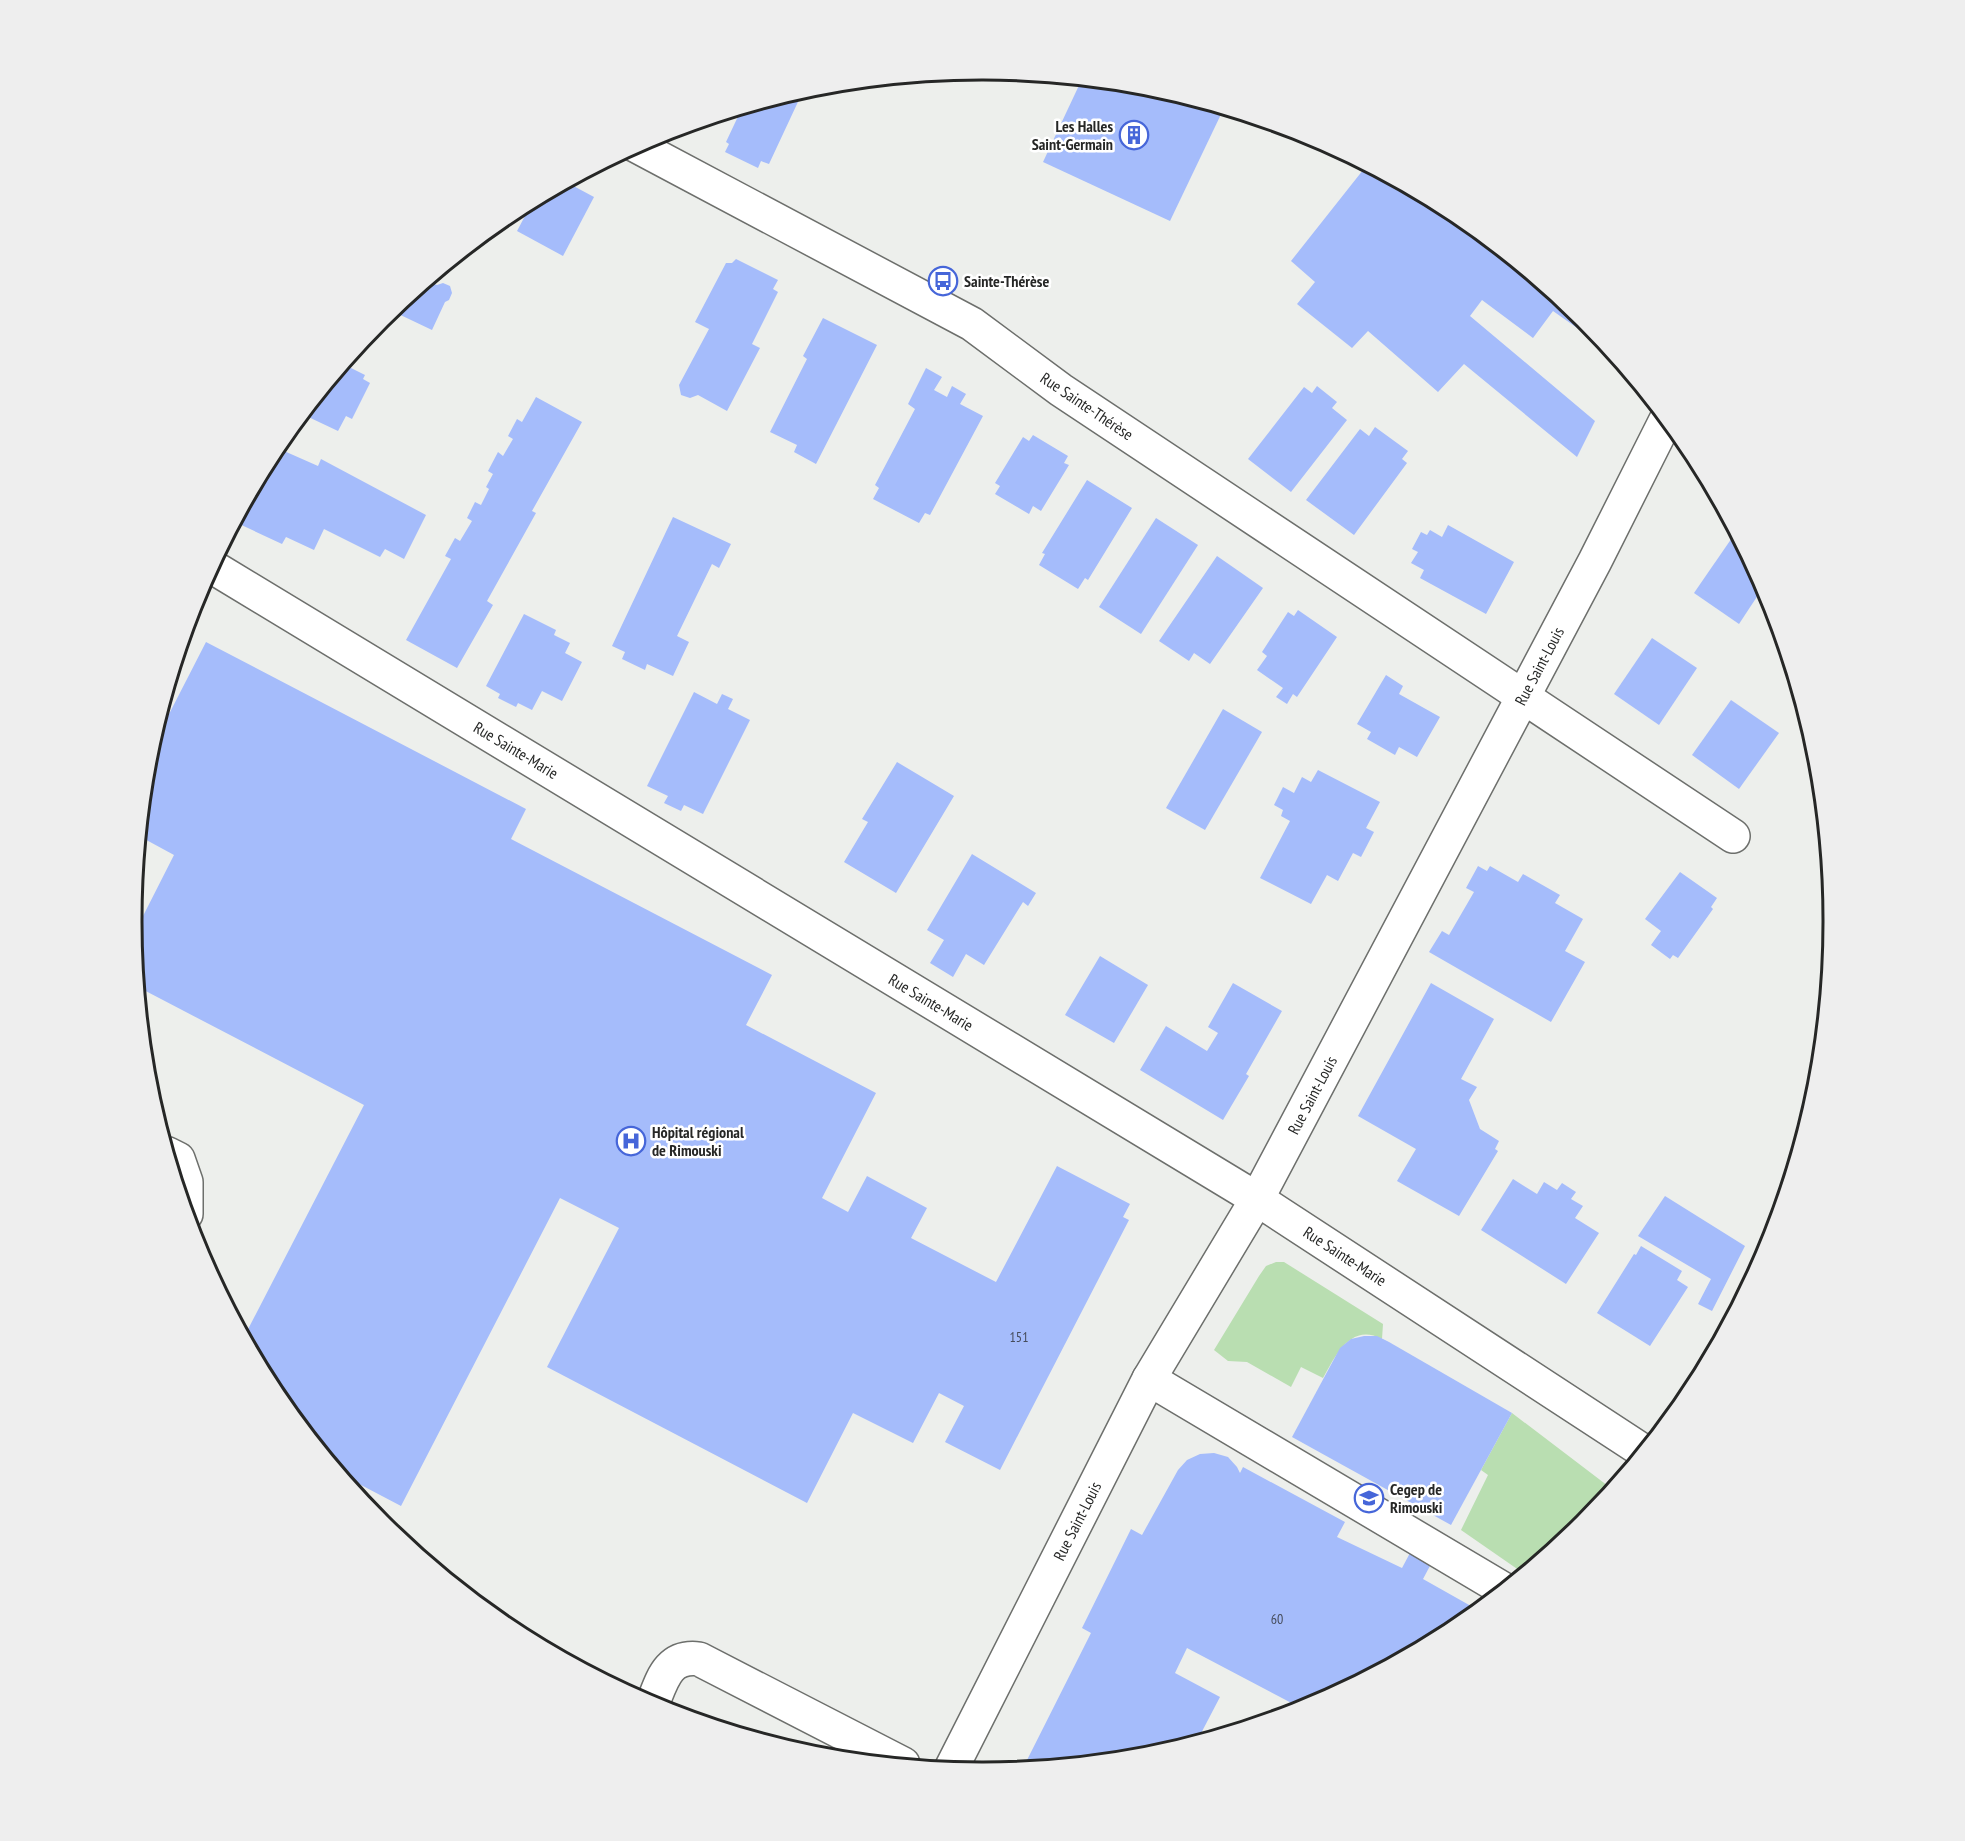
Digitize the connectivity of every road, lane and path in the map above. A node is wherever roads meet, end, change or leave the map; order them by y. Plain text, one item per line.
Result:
1 (645, 151) edge
2 (1662, 426) edge
3 (219, 571) edge
4 (1522, 697) junction
5 (1733, 836) dead end
6 (176, 1158) edge
7 (186, 1191) edge
8 (1257, 1199) junction
9 (1149, 1379) junction
10 (1637, 1447) edge
11 (1497, 1585) edge
12 (656, 1695) edge
13 (886, 1755) edge
14 (955, 1761) edge

1 - 4 street, Rue Sainte-Thérèse
2 - 4 street, Rue Saint-Louis
3 - 8 street, Rue Sainte-Marie
4 - 5 street, Rue Sainte-Thérèse
4 - 8 street, Rue Saint-Louis
6 - 7 street
8 - 9 street, Rue Saint-Louis
8 - 10 street, Rue Sainte-Marie
9 - 11 street
9 - 14 street, Rue Saint-Louis
12 - 13 street

